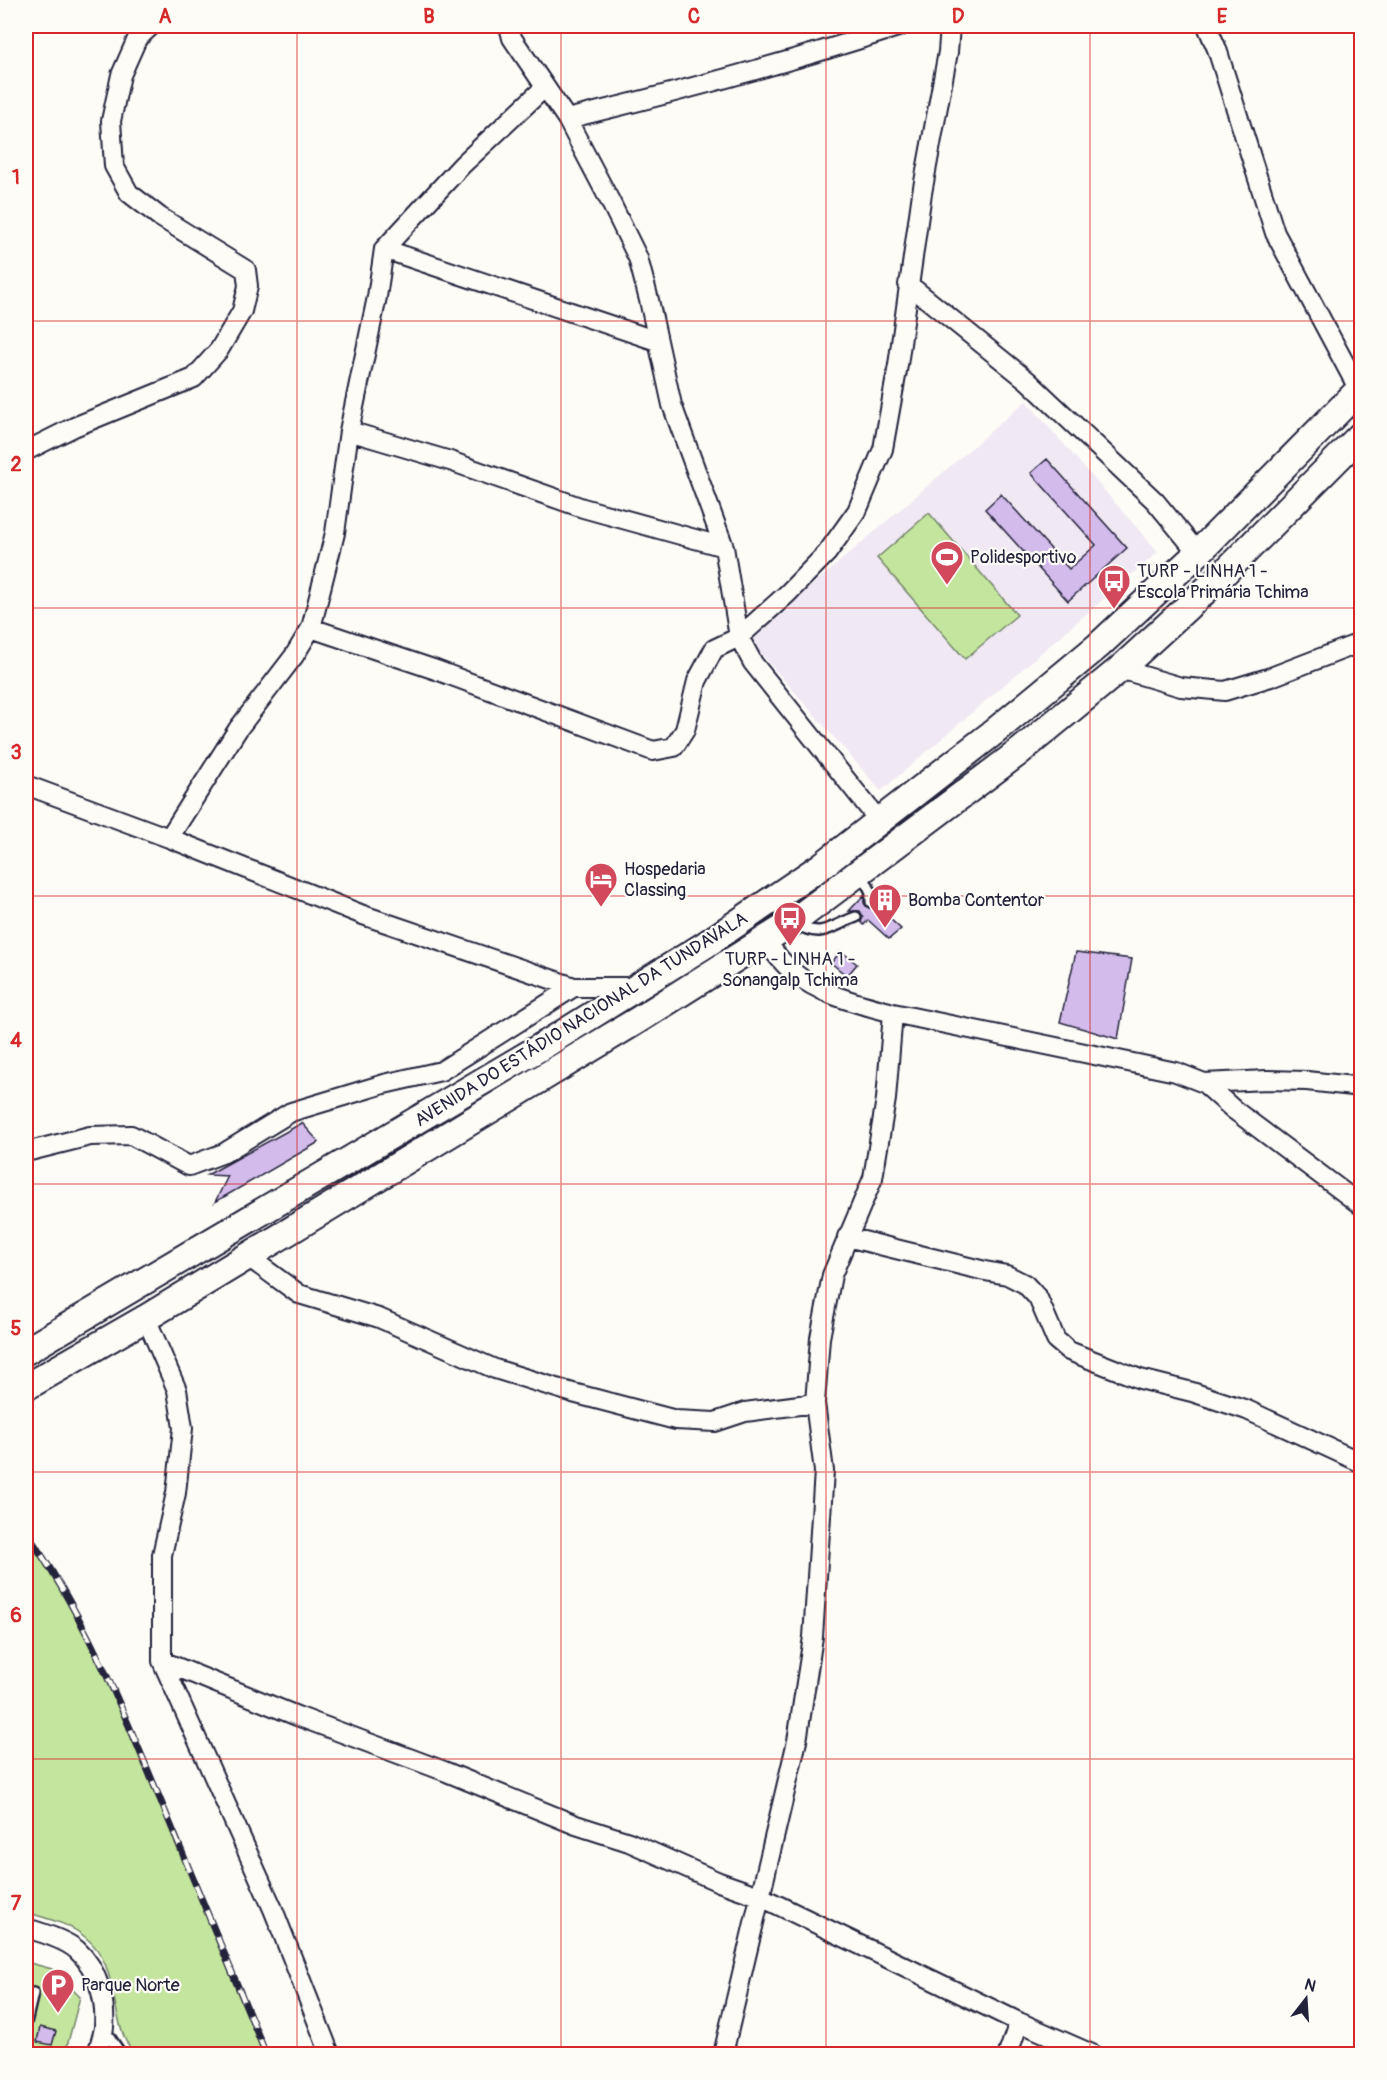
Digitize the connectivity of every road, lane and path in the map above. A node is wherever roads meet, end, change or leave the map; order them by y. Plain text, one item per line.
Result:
1 (151, 26) edge
2 (509, 26) edge
3 (901, 26) edge
4 (950, 26) edge
5 (1207, 26) edge
6 (545, 87) junction
7 (567, 119) junction
8 (384, 249) junction
9 (908, 284) junction
10 (657, 340) junction
11 (1360, 389) edge
12 (349, 431) junction
13 (1362, 434) edge
14 (26, 451) edge
15 (724, 547) junction
16 (1198, 553) junction
17 (311, 628) junction
18 (739, 637) junction
19 (1362, 642) edge
20 (1120, 669) junction
21 (26, 786) edge
22 (880, 822) junction
23 (170, 838) junction
24 (861, 872) junction
25 (871, 902) dead end
26 (856, 917) dead end
27 (793, 922) junction
28 (764, 940) junction
29 (574, 987) junction
30 (637, 987) junction
31 (893, 1013) junction
32 (1204, 1083) junction
33 (1362, 1087) edge
34 (26, 1152) edge
35 (1362, 1206) edge
36 (847, 1237) junction
37 (247, 1256) junction
38 (146, 1318) junction
39 (26, 1352) edge
40 (26, 1386) edge
41 (815, 1403) junction
42 (1362, 1463) edge
43 (162, 1661) junction
44 (759, 1896) junction
45 (26, 1928) edge
46 (33, 1993) dead end
47 (1019, 2022) junction
48 (26, 2023) edge
49 (104, 2027) junction
50 (97, 2055) edge
51 (121, 2055) edge
52 (330, 2055) edge
53 (723, 2055) edge
54 (1008, 2055) edge
55 (1092, 2055) edge

1 - 14 street
2 - 6 street
3 - 7 street
4 - 9 street
5 - 11 street
6 - 7 street
6 - 8 street
7 - 10 street
8 - 10 street
8 - 12 street
9 - 16 street
9 - 18 street
10 - 15 street
11 - 16 street, AVENIDA DO ESTÁDIO NACIONAL DA TUNDAVALA
12 - 15 street
12 - 17 street
13 - 20 street, AVENIDA DO ESTÁDIO NACIONAL DA TUNDAVALA
15 - 18 street
16 - 22 street, AVENIDA DO ESTÁDIO NACIONAL DA TUNDAVALA
17 - 18 street
17 - 23 street
18 - 22 street
19 - 20 street
20 - 24 street, AVENIDA DO ESTÁDIO NACIONAL DA TUNDAVALA
21 - 23 street
22 - 30 street, AVENIDA DO ESTÁDIO NACIONAL DA TUNDAVALA
23 - 29 street
24 - 25 lane
24 - 27 street, AVENIDA DO ESTÁDIO NACIONAL DA TUNDAVALA
26 - 27 lane
27 - 28 street, AVENIDA DO ESTÁDIO NACIONAL DA TUNDAVALA
28 - 31 street
28 - 37 street, AVENIDA DO ESTÁDIO NACIONAL DA TUNDAVALA
29 - 30 street
29 - 34 street
30 - 39 street, AVENIDA DO ESTÁDIO NACIONAL DA TUNDAVALA
31 - 32 street
31 - 36 street
32 - 33 street
32 - 35 street
36 - 41 street
36 - 42 street
37 - 38 street, AVENIDA DO ESTÁDIO NACIONAL DA TUNDAVALA
37 - 41 street
38 - 40 street, AVENIDA DO ESTÁDIO NACIONAL DA TUNDAVALA
38 - 43 street
41 - 44 street
43 - 44 street
43 - 52 street
44 - 47 street
44 - 53 street
45 - 49 street
46 - 48 lane
47 - 54 street
47 - 55 street
49 - 50 street
49 - 51 lane

